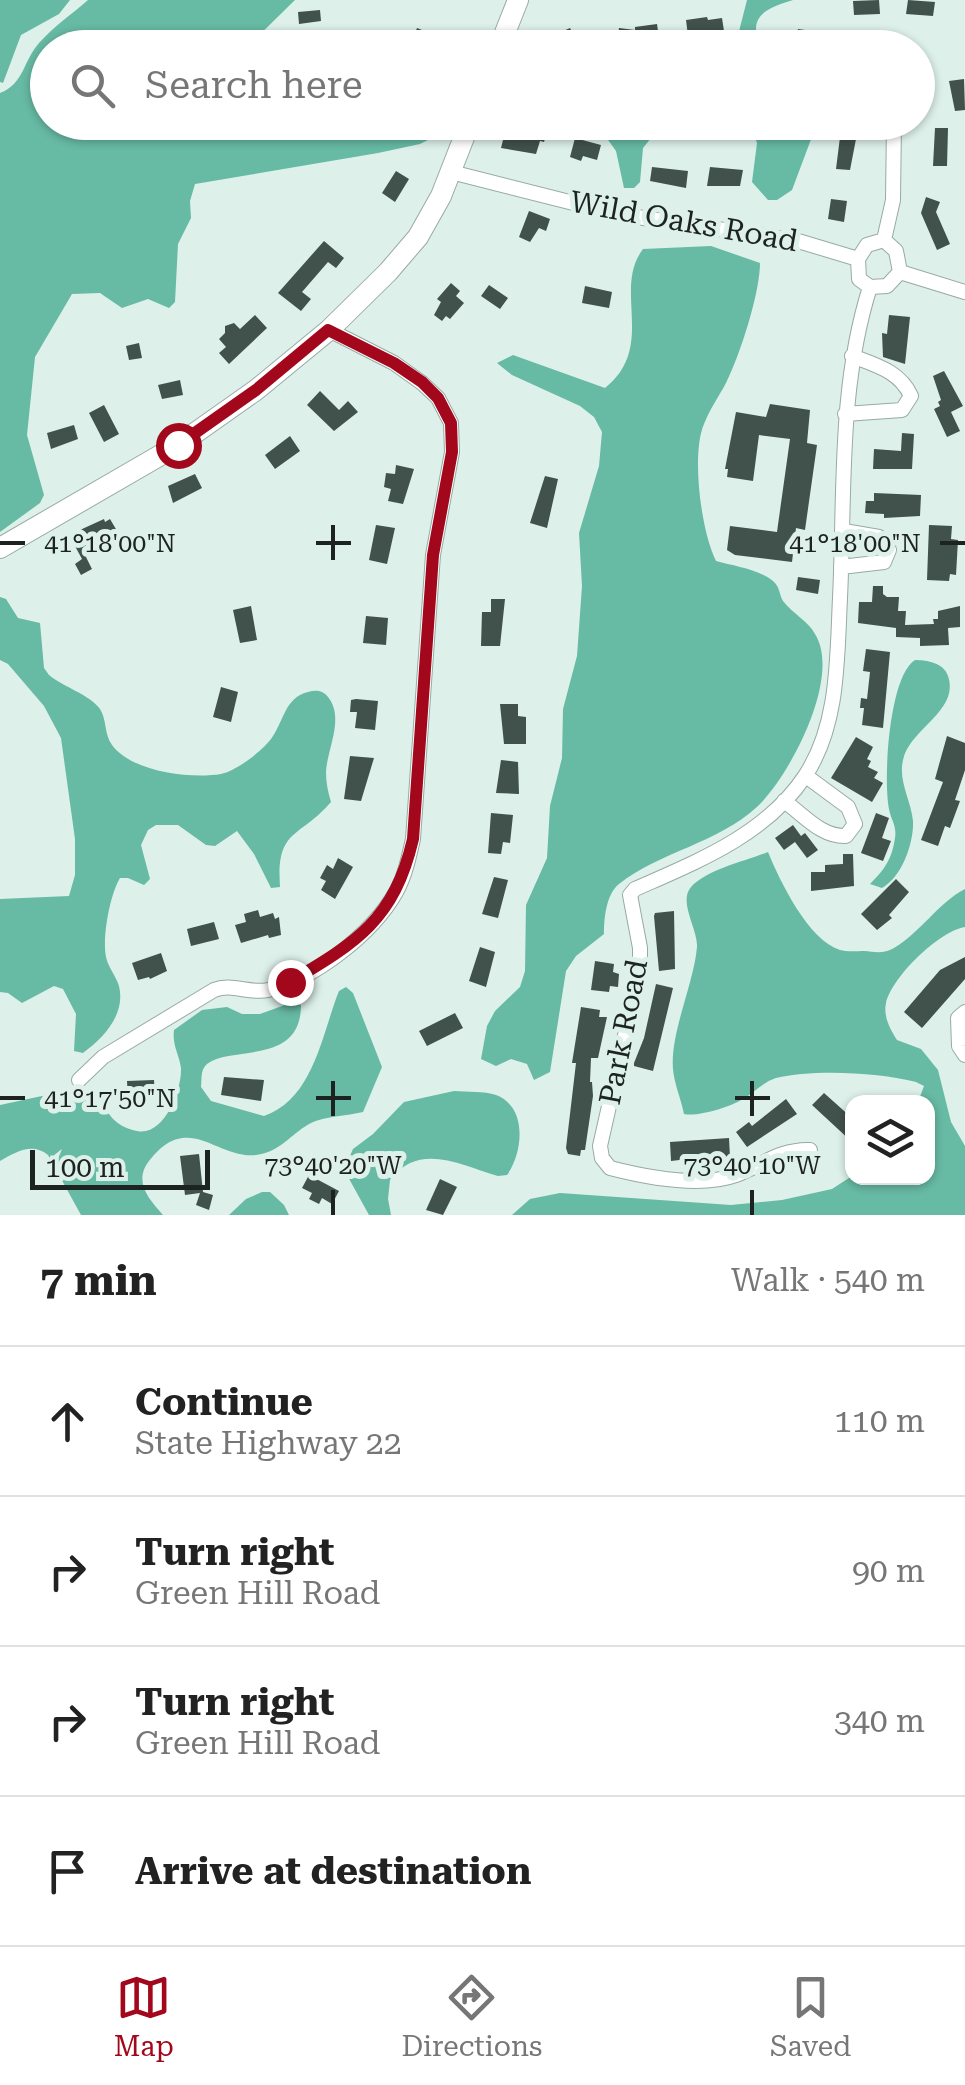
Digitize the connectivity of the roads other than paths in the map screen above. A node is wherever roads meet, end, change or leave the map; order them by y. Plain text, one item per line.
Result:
1 (518, 0) edge
2 (506, 30) edge
3 (463, 140) edge
4 (894, 140) edge
5 (450, 172) junction
6 (884, 240) junction
7 (858, 259) junction
8 (900, 272) junction
9 (870, 288) junction
10 (965, 292) edge
11 (328, 330) junction
12 (852, 356) junction
13 (846, 414) junction
14 (844, 531) junction
15 (0, 548) edge
16 (841, 567) junction
17 (806, 776) junction
18 (784, 801) junction
19 (965, 1012) edge
20 (965, 1055) edge
21 (79, 1080) dead end
22 (810, 1150) dead end

1 - 2 main road
3 - 5 main road
4 - 6 street
5 - 7 street, Wild Oaks Road
5 - 11 main road
6 - 7 street
6 - 8 street
7 - 9 street
8 - 9 street
8 - 10 street
9 - 12 street, Park Road
11 - 15 main road
11 - 21 street
12 - 13 street, Park Road
12 - 13 street
13 - 14 street, Park Road
14 - 16 street, Park Road
14 - 16 street
16 - 17 street, Park Road
17 - 18 street, Park Road
17 - 18 street
18 - 22 street, Park Road
19 - 20 street

